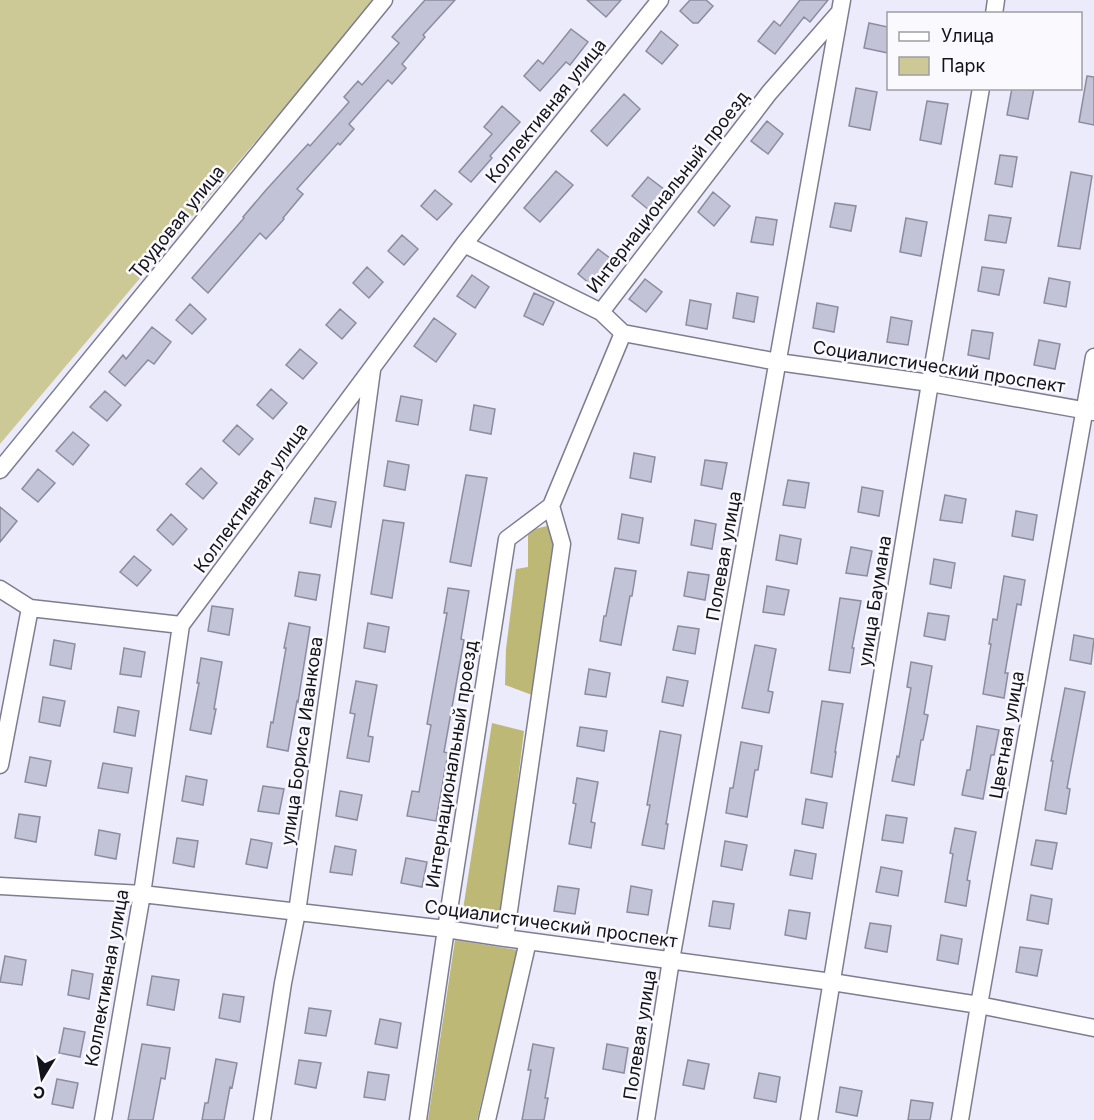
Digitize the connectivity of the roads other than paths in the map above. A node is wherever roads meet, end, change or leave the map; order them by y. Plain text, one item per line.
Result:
1 (384, 0) edge
2 (660, 0) edge
3 (841, 7) edge
4 (981, 90) edge
5 (464, 244) junction
6 (600, 312) junction
7 (623, 333) junction
8 (1094, 357) edge
9 (778, 362) junction
10 (373, 366) junction
11 (930, 383) junction
12 (1090, 411) edge
13 (0, 470) edge
14 (550, 506) junction
15 (0, 589) edge
16 (30, 608) junction
17 (181, 625) junction
18 (0, 765) edge
19 (0, 886) edge
20 (142, 894) junction
21 (297, 912) junction
22 (446, 929) junction
23 (505, 938) junction
24 (528, 941) junction
25 (671, 960) junction
26 (832, 982) junction
27 (979, 1005) junction
28 (1094, 1028) edge
29 (103, 1120) edge
30 (262, 1120) edge
31 (418, 1120) edge
32 (487, 1120) edge
33 (646, 1120) edge
34 (809, 1120) edge
35 (960, 1120) edge

1 - 13 street, Трудовая улица
2 - 5 street, Коллективная улица
3 - 6 street, Интернациональный проезд
3 - 9 street, Полевая улица
4 - 11 street, улица Баумана
5 - 6 street
5 - 10 street, Коллективная улица
6 - 7 street, Интернациональный проезд
7 - 9 street, Социалистический проспект
7 - 14 street, Интернациональный проезд
8 - 12 street, Цветная улица
9 - 11 street, Социалистический проспект
9 - 25 street, Полевая улица
10 - 17 street, Коллективная улица
10 - 21 street, улица Бориса Иванкова
11 - 12 street, Социалистический проспект
11 - 26 street, улица Баумана
12 - 27 street, Цветная улица
14 - 22 street, Интернациональный проезд
14 - 23 street
15 - 16 street
16 - 17 street
16 - 18 street
17 - 20 street, Коллективная улица
19 - 20 street, Социалистический проспект
20 - 21 street, Социалистический проспект
20 - 29 street, Коллективная улица
21 - 22 street, Социалистический проспект
21 - 30 street, улица Бориса Иванкова
22 - 23 street, Социалистический проспект
22 - 31 street, Интернациональный проезд
23 - 24 street, Социалистический проспект
24 - 25 street, Социалистический проспект
24 - 32 street
25 - 26 street, Социалистический проспект
25 - 33 street, Полевая улица
26 - 27 street, Социалистический проспект
26 - 34 street, улица Баумана
27 - 28 street, Социалистический проспект
27 - 35 street, Цветная улица

